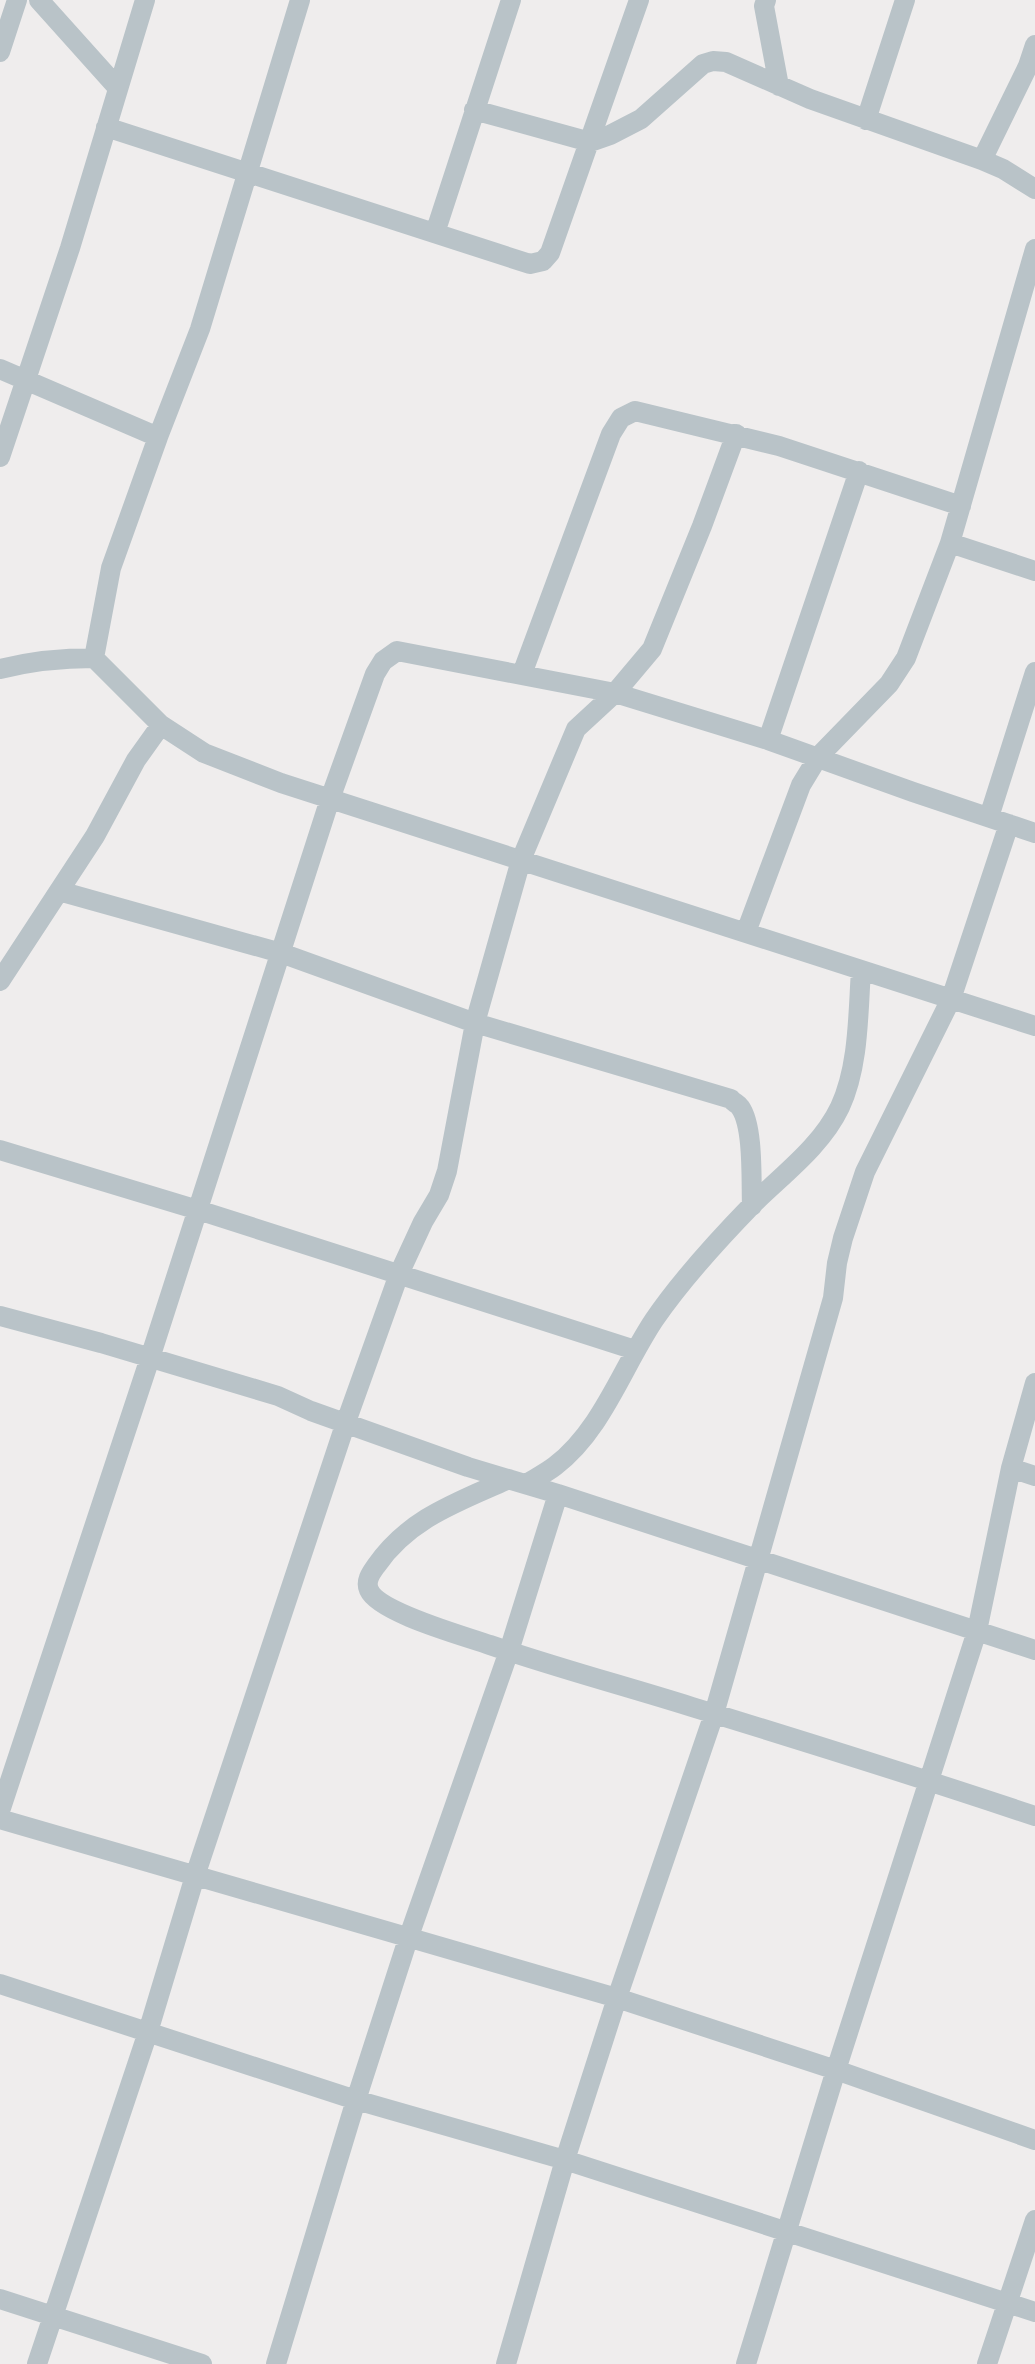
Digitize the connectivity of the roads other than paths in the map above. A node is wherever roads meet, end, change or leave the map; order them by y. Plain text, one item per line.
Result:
1 (17, 0) edge
2 (39, 0) edge
3 (145, 0) edge
4 (300, 0) edge
5 (511, 0) edge
6 (639, 0) edge
7 (766, 0) edge
8 (905, 0) edge
9 (1035, 45) edge
10 (0, 52) edge
11 (779, 86) junction
12 (117, 87) junction
13 (474, 110) junction
14 (866, 120) junction
15 (106, 128) junction
16 (590, 142) junction
17 (982, 160) junction
18 (247, 174) junction
19 (1035, 189) edge
20 (435, 233) junction
21 (1035, 249) edge
22 (0, 369) edge
23 (26, 380) junction
24 (736, 434) junction
25 (158, 437) junction
26 (0, 457) edge
27 (858, 472) junction
28 (961, 506) junction
29 (950, 543) junction
30 (1035, 571) edge
31 (94, 658) junction
32 (0, 669) edge
33 (1035, 672) edge
34 (522, 674) junction
35 (615, 693) junction
36 (161, 725) junction
37 (768, 740) junction
38 (818, 757) junction
39 (330, 799) junction
40 (989, 817) junction
41 (1009, 824) junction
42 (1035, 833) edge
43 (521, 860) junction
44 (59, 891) junction
45 (746, 932) junction
46 (281, 953) junction
47 (861, 970) junction
48 (0, 981) edge
49 (951, 999) junction
50 (475, 1023) junction
51 (1035, 1026) edge
52 (0, 1150) edge
53 (752, 1206) junction
54 (198, 1210) junction
55 (399, 1274) junction
56 (0, 1316) edge
57 (635, 1350) junction
58 (150, 1358) junction
59 (1035, 1383) edge
60 (346, 1422) junction
61 (1010, 1468) junction
62 (1035, 1476) edge
63 (518, 1481) junction
64 (558, 1494) junction
65 (759, 1560) junction
66 (977, 1631) junction
67 (1035, 1650) edge
68 (509, 1651) junction
69 (714, 1714) junction
70 (931, 1781) junction
71 (0, 1812) edge
72 (1035, 1816) edge
73 (0, 1819) edge
74 (195, 1876) junction
75 (408, 1938) junction
76 (0, 1984) edge
77 (617, 1998) junction
78 (148, 2032) junction
79 (836, 2070) junction
80 (356, 2100) junction
81 (1035, 2140) edge
82 (565, 2160) junction
83 (1035, 2220) edge
84 (786, 2232) junction
85 (0, 2299) edge
86 (1007, 2303) junction
87 (1035, 2312) edge
88 (52, 2316) junction
89 (37, 2364) edge
90 (202, 2364) edge
91 (276, 2364) edge
92 (506, 2364) edge
93 (746, 2364) edge
94 (987, 2364) edge

1 - 10 street
2 - 12 street
3 - 12 street
4 - 18 street
5 - 13 street
6 - 16 street
7 - 11 street
8 - 14 street
9 - 17 street
11 - 14 street
11 - 16 street
12 - 15 street
13 - 16 street
13 - 20 street
14 - 17 street
15 - 18 street
15 - 23 street
16 - 20 street
17 - 19 street
18 - 20 street
18 - 25 street
21 - 28 street
22 - 23 street
23 - 25 street
23 - 26 street
24 - 27 street
24 - 34 street
24 - 35 street
25 - 31 street
27 - 28 street
27 - 37 street
28 - 29 street
29 - 30 street
29 - 38 street
31 - 32 street
31 - 36 street
33 - 40 street
34 - 35 street
34 - 39 street
35 - 37 street
35 - 43 street
36 - 39 street
36 - 44 street
37 - 38 street
38 - 40 street
38 - 45 street
39 - 43 street
39 - 46 street
40 - 41 street
41 - 42 street
41 - 49 street
43 - 45 street
43 - 50 street
44 - 46 street
44 - 48 street
45 - 47 street
46 - 50 street
46 - 54 street
47 - 49 street
47 - 53 street
49 - 51 street
49 - 65 street
50 - 53 street
50 - 55 street
52 - 54 street
53 - 57 street
54 - 55 street
54 - 58 street
55 - 57 street
55 - 60 street
56 - 58 street
57 - 63 street
58 - 60 street
58 - 71 street
59 - 61 street
60 - 63 street
60 - 74 street
61 - 62 street
61 - 66 street
63 - 64 street
63 - 68 street
64 - 65 street
64 - 68 street
65 - 66 street
65 - 69 street
66 - 67 street
66 - 70 street
68 - 69 street
68 - 75 street
69 - 70 street
69 - 77 street
70 - 72 street
70 - 79 street
73 - 74 street
74 - 75 street
74 - 78 street
75 - 77 street
75 - 80 street
76 - 78 street
77 - 79 street
77 - 82 street
78 - 80 street
78 - 88 street
79 - 81 street
79 - 84 street
80 - 82 street
80 - 91 street
82 - 84 street
82 - 92 street
83 - 86 street
84 - 86 street
84 - 93 street
85 - 88 street
86 - 87 street
86 - 94 street
88 - 89 street
88 - 90 street

